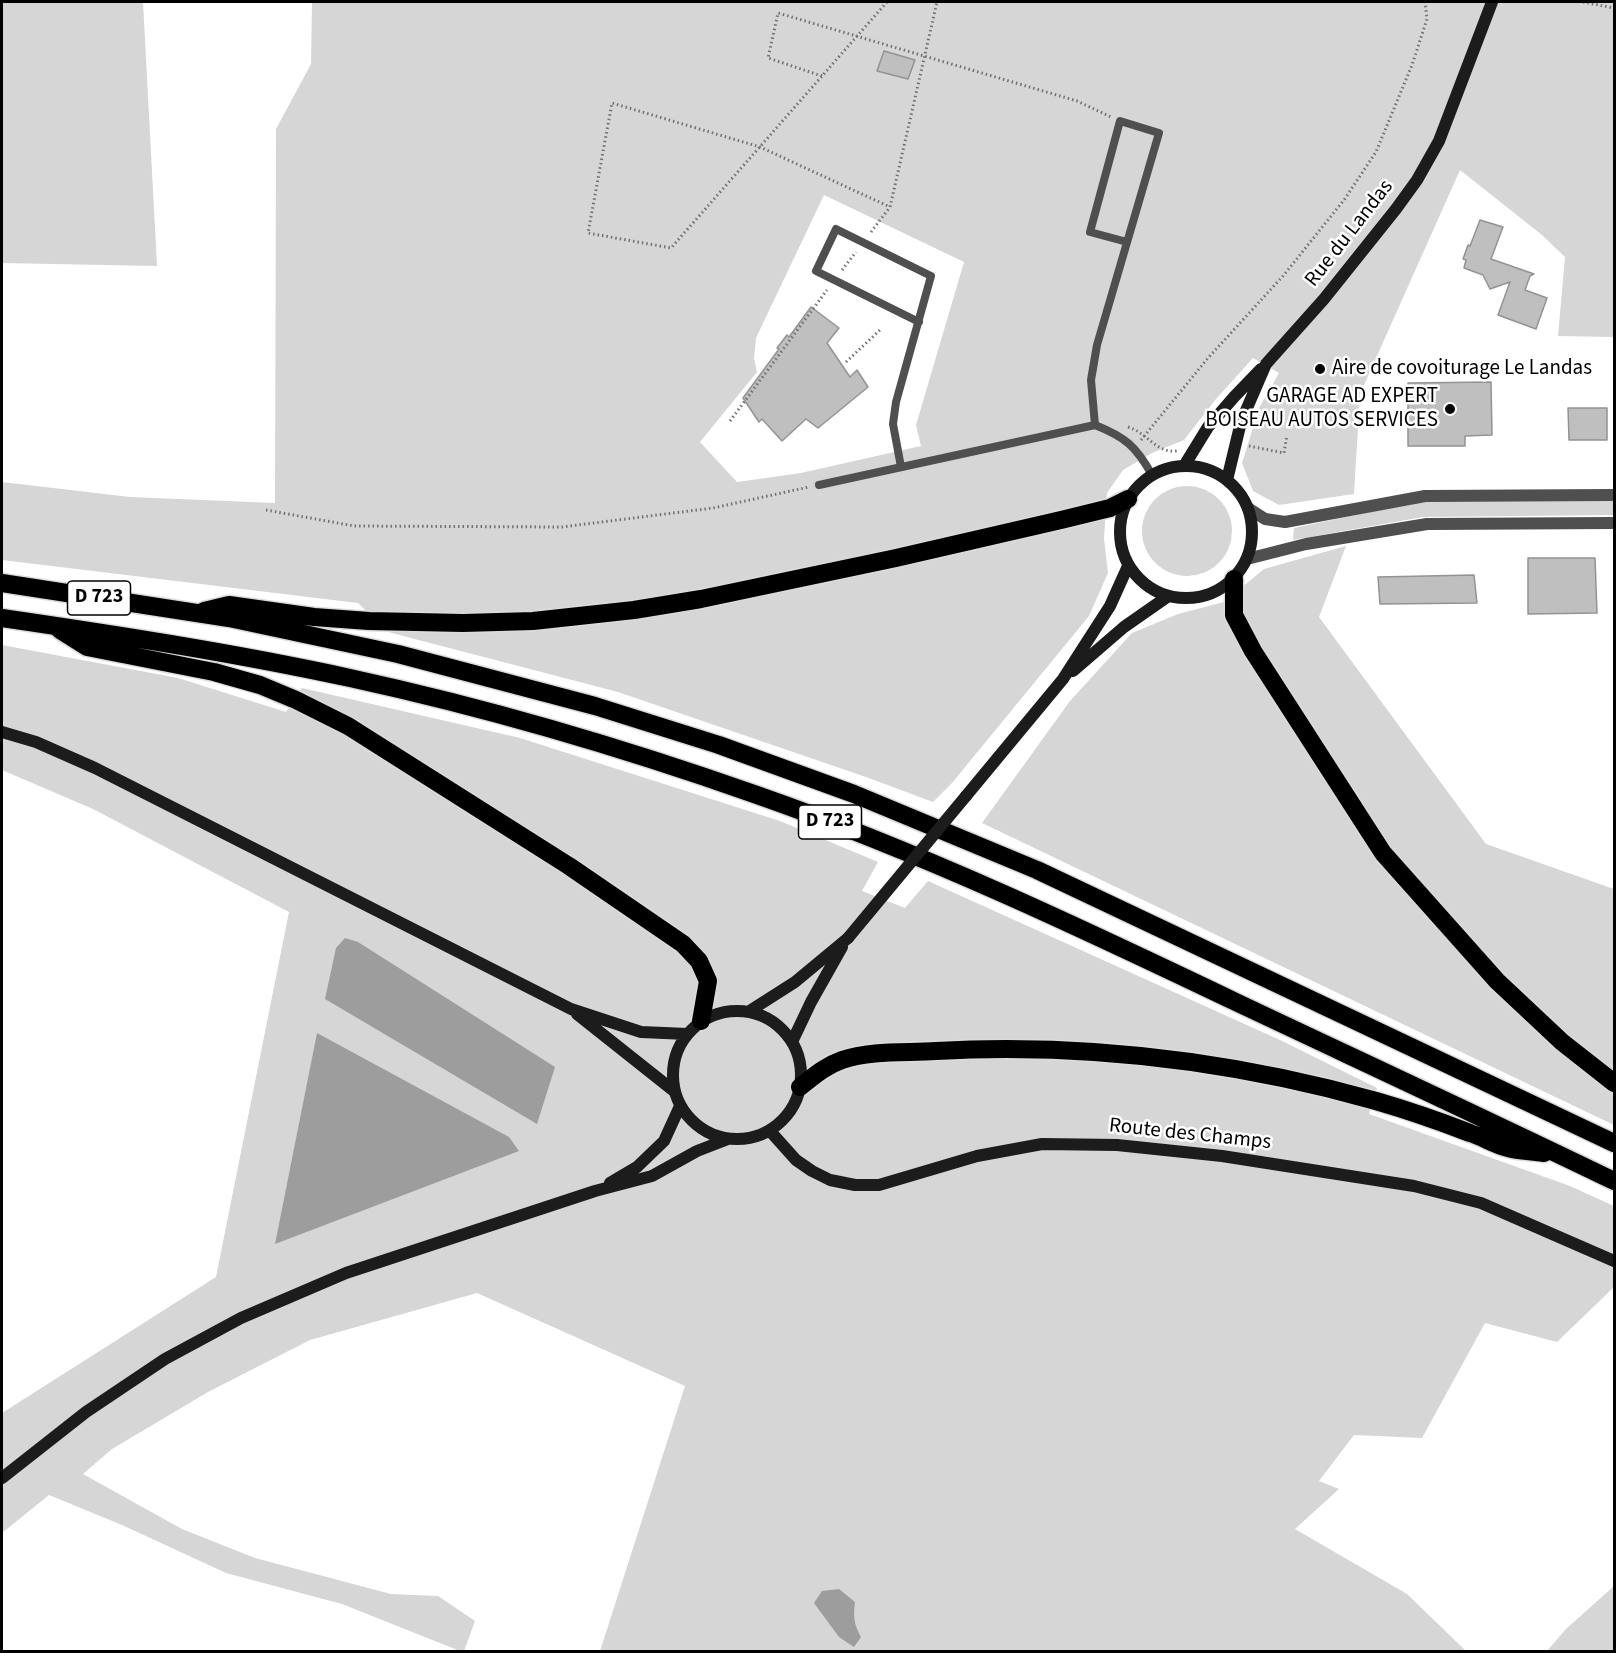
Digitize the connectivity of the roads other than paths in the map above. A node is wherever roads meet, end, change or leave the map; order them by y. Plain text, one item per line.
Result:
1 (1492, 2) edge
2 (1127, 242) junction
3 (919, 322) junction
4 (1266, 364) junction
5 (1095, 425) junction
6 (1185, 466) junction
7 (901, 467) junction
8 (1152, 475) junction
9 (1227, 480) junction
10 (819, 485) road end
11 (1614, 495) edge
12 (1128, 499) junction
13 (1248, 508) junction
14 (1614, 523) edge
15 (1247, 559) junction
16 (1128, 566) junction
17 (1234, 579) junction
18 (2, 583) edge
19 (1167, 597) junction
20 (197, 613) junction
21 (2, 618) edge
22 (54, 626) junction
23 (1063, 679) junction
24 (2, 732) edge
25 (848, 938) junction
26 (571, 1009) junction
27 (748, 1012) junction
28 (701, 1021) junction
29 (687, 1034) junction
30 (792, 1042) junction
31 (1614, 1083) edge
32 (800, 1087) junction
33 (674, 1091) junction
34 (680, 1106) junction
35 (770, 1131) junction
36 (728, 1139) junction
37 (1614, 1143) edge
38 (1561, 1155) junction
39 (1614, 1181) edge
40 (595, 1191) junction
41 (1614, 1261) edge
42 (2, 1478) edge

1 - 4 street, Rue du Landas
2 - 2 lane
2 - 5 lane
3 - 3 lane
3 - 7 lane
4 - 6 street
4 - 9 street, Rue du Landas
5 - 7 lane
5 - 8 lane
6 - 8 street
6 - 9 street
7 - 10 lane
8 - 12 street
9 - 13 street
11 - 13 street
12 - 16 street
12 - 20 highway
13 - 15 street
14 - 15 street
15 - 17 street
16 - 19 street
16 - 23 street
17 - 19 street
17 - 31 highway
18 - 20 highway, D 723
19 - 23 street
20 - 37 highway, D 723
21 - 22 highway, D 723
22 - 28 highway
22 - 38 highway, D 723
23 - 25 street, bridge
24 - 26 street
25 - 27 street
25 - 30 street
26 - 29 street
26 - 33 street
27 - 28 street
27 - 30 street
28 - 29 street
29 - 33 street
30 - 32 street
32 - 35 street
32 - 38 highway
33 - 34 street
34 - 36 street
34 - 40 street
35 - 36 street
35 - 41 street, Route des Champs
36 - 40 street
38 - 39 highway, D 723
40 - 42 street

